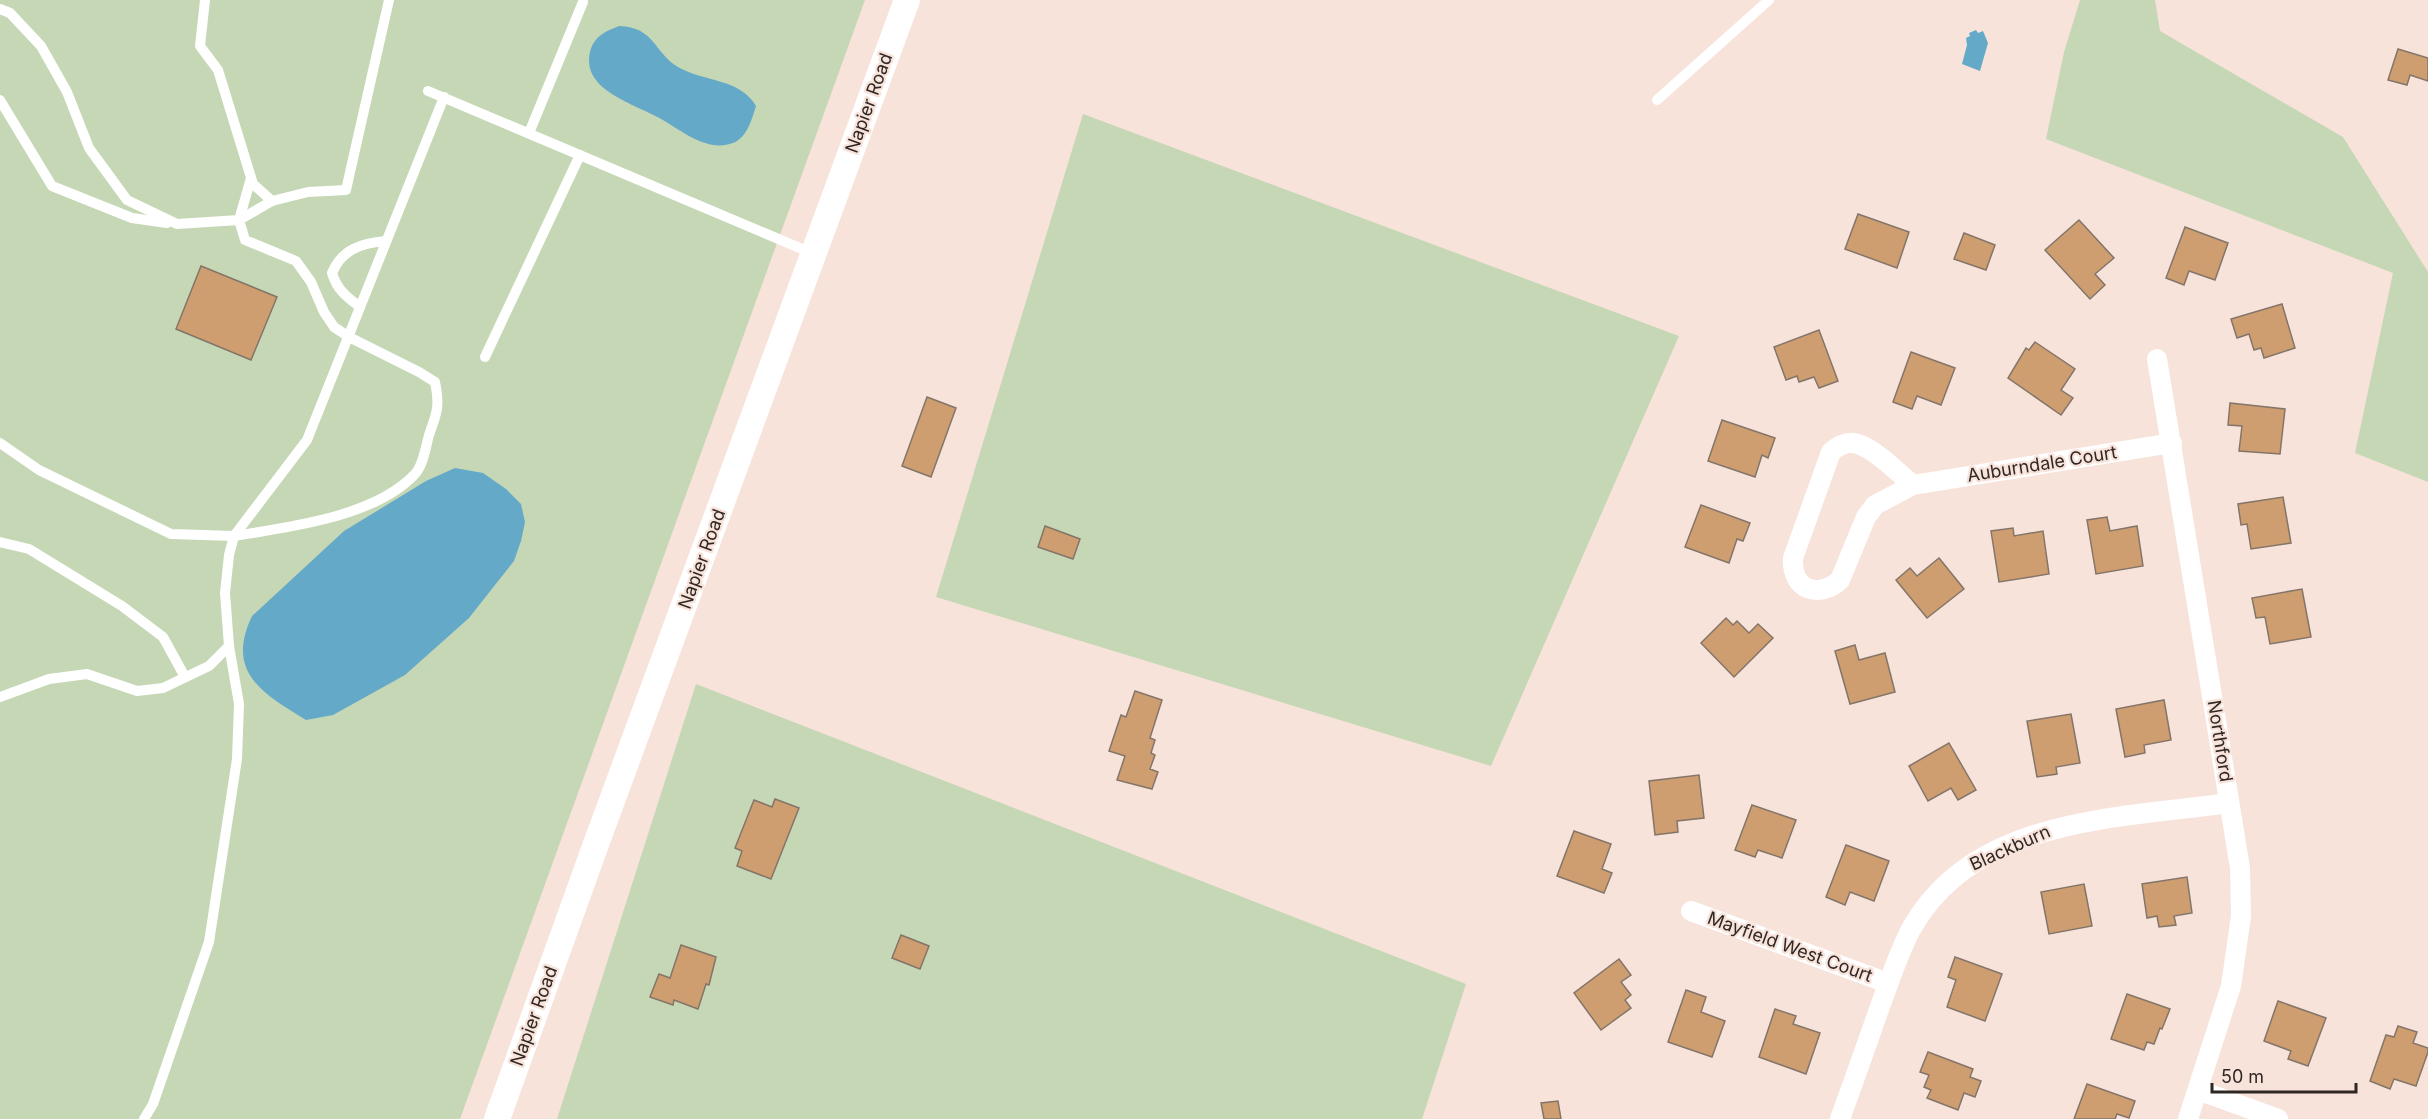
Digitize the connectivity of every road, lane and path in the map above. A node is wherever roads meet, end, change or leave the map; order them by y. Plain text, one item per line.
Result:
1 (205, 0) edge
2 (389, 0) edge
3 (907, 0) edge
4 (1769, 0) edge
5 (583, 3) dead end
6 (0, 9) edge
7 (428, 91) dead end
8 (444, 98) junction
9 (0, 100) edge
10 (1657, 100) dead end
11 (529, 133) junction
12 (580, 155) junction
13 (251, 177) junction
14 (272, 201) junction
15 (239, 220) junction
16 (177, 224) junction
17 (386, 242) junction
18 (814, 254) junction
19 (360, 307) junction
20 (349, 337) junction
21 (485, 357) dead end
22 (2157, 359) dead end
23 (0, 443) edge
24 (2172, 443) junction
25 (1913, 485) junction
26 (234, 536) junction
27 (0, 542) edge
28 (229, 646) junction
29 (185, 677) junction
30 (0, 696) edge
31 (2229, 803) junction
32 (1691, 911) dead end
33 (1888, 983) junction
34 (2198, 1090) junction
35 (144, 1119) edge
36 (497, 1119) edge
37 (1840, 1119) edge
38 (2188, 1119) edge
39 (2278, 1119) edge

1 - 13 lane
2 - 14 lane
3 - 18 street, Napier Road
4 - 10 lane
5 - 11 lane
6 - 16 lane
7 - 8 lane
8 - 11 lane
8 - 17 lane
9 - 16 lane
11 - 12 lane
12 - 18 lane
12 - 21 lane
13 - 14 lane
13 - 15 lane
14 - 15 lane
15 - 16 lane
15 - 20 lane
17 - 19 lane
17 - 19 lane
18 - 36 street, Napier Road
19 - 20 lane
20 - 26 lane
20 - 26 lane
22 - 24 street, Northford
23 - 26 lane
24 - 25 street, Auburndale Court
24 - 31 street, Northford
25 - 25 street, Auburndale Court
26 - 28 lane
27 - 29 lane
28 - 29 lane
28 - 35 lane
29 - 30 lane
31 - 33 street, Blackburn
31 - 34 street, Northford
32 - 33 street, Mayfield West Court
33 - 37 street, Blackburn
34 - 38 street, Northford
34 - 39 street

